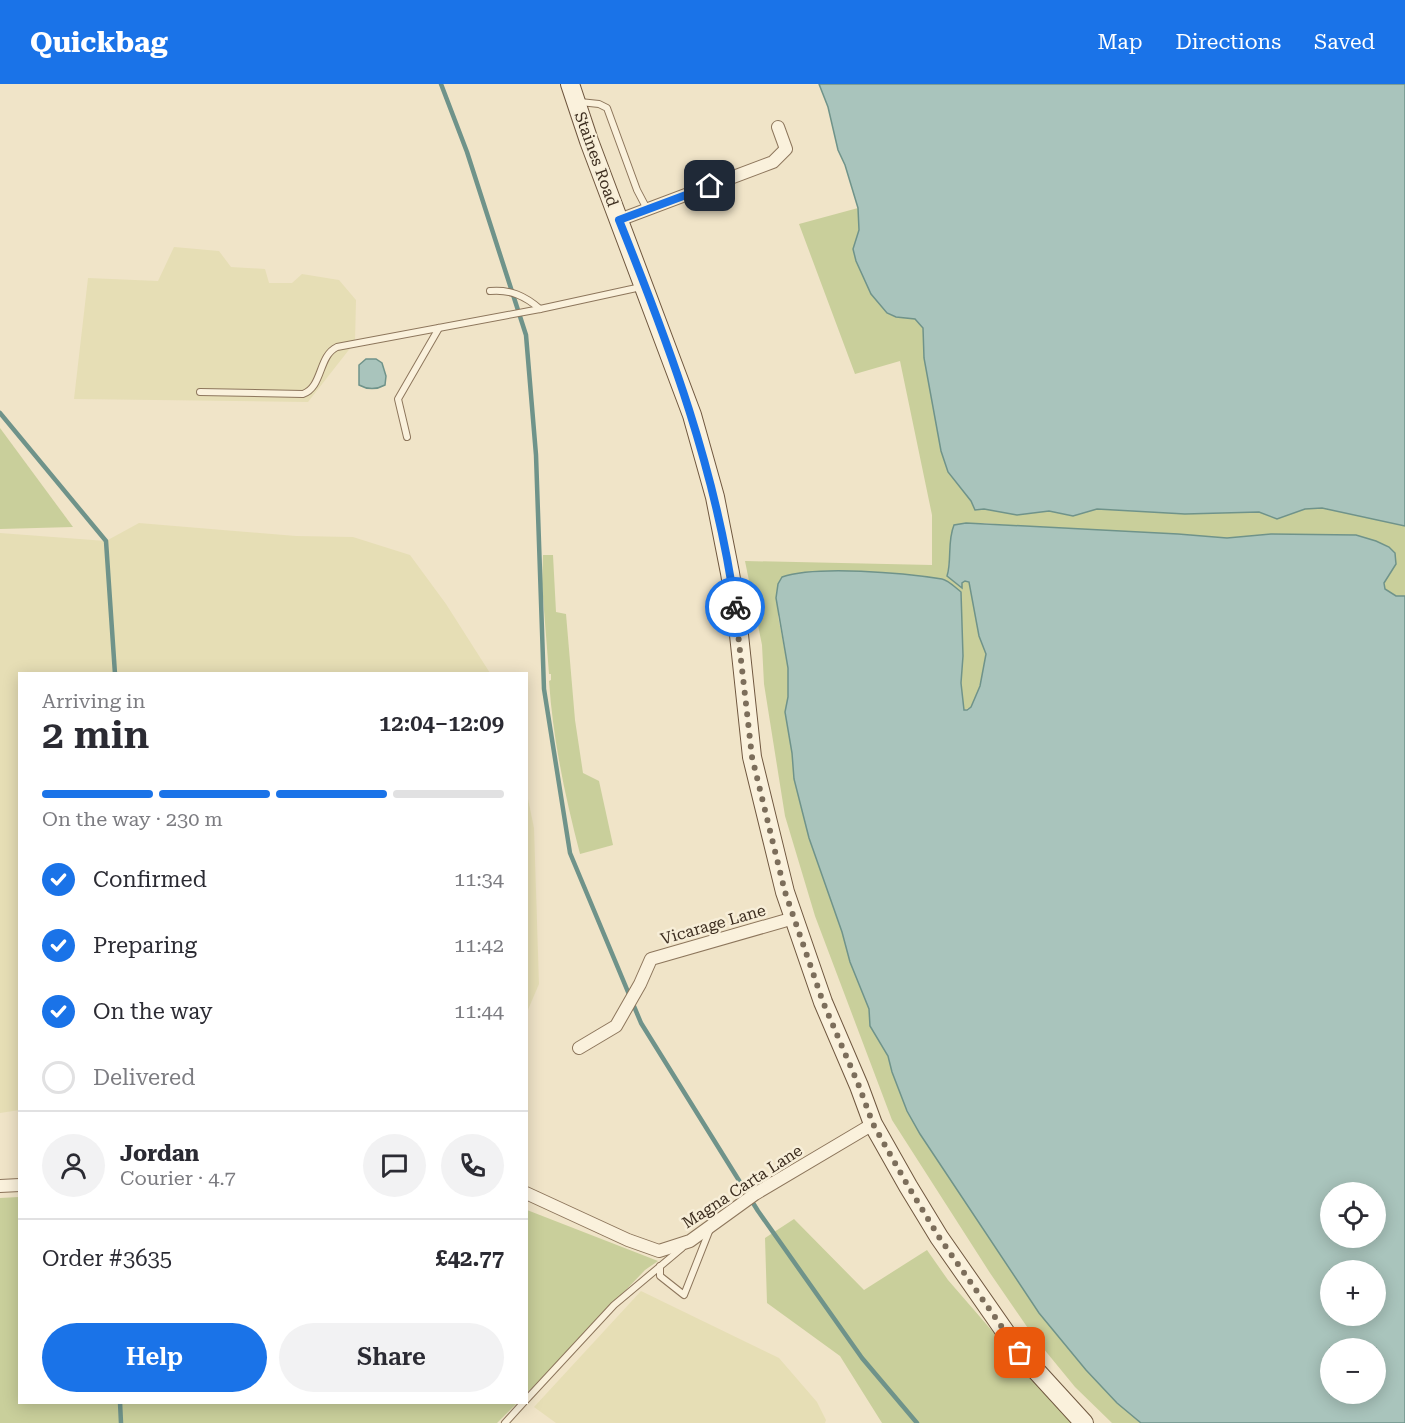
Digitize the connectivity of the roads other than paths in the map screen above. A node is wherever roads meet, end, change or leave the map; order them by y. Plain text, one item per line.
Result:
1 (570, 84) edge
2 (576, 102) junction
3 (778, 127) dead end
4 (647, 209) junction
5 (619, 220) junction
6 (645, 286) junction
7 (490, 291) dead end
8 (540, 309) junction
9 (439, 328) junction
10 (200, 392) dead end
11 (407, 437) dead end
12 (794, 918) junction
13 (579, 1048) dead end
14 (873, 1124) junction
15 (18, 1185) edge
16 (0, 1186) edge
17 (528, 1194) edge
18 (712, 1226) junction
19 (690, 1241) junction
20 (660, 1266) junction
21 (528, 1398) edge
22 (522, 1404) edge
23 (505, 1423) edge
24 (1084, 1423) edge

1 - 2 main road, Staines Road
2 - 4 lane
2 - 5 main road, Staines Road
3 - 4 street
4 - 5 street
5 - 6 main road, Staines Road
6 - 8 lane
6 - 12 main road, Staines Road
7 - 8 lane
8 - 9 lane
9 - 10 lane
9 - 11 lane
12 - 13 street, Vicarage Lane
12 - 14 main road, Staines Road
14 - 18 street, Magna Carta Lane
14 - 24 main road, Staines Road
15 - 16 street
17 - 19 street, Magna Carta Lane
18 - 19 street, Magna Carta Lane
18 - 20 lane
19 - 20 lane
20 - 21 lane
22 - 23 lane

